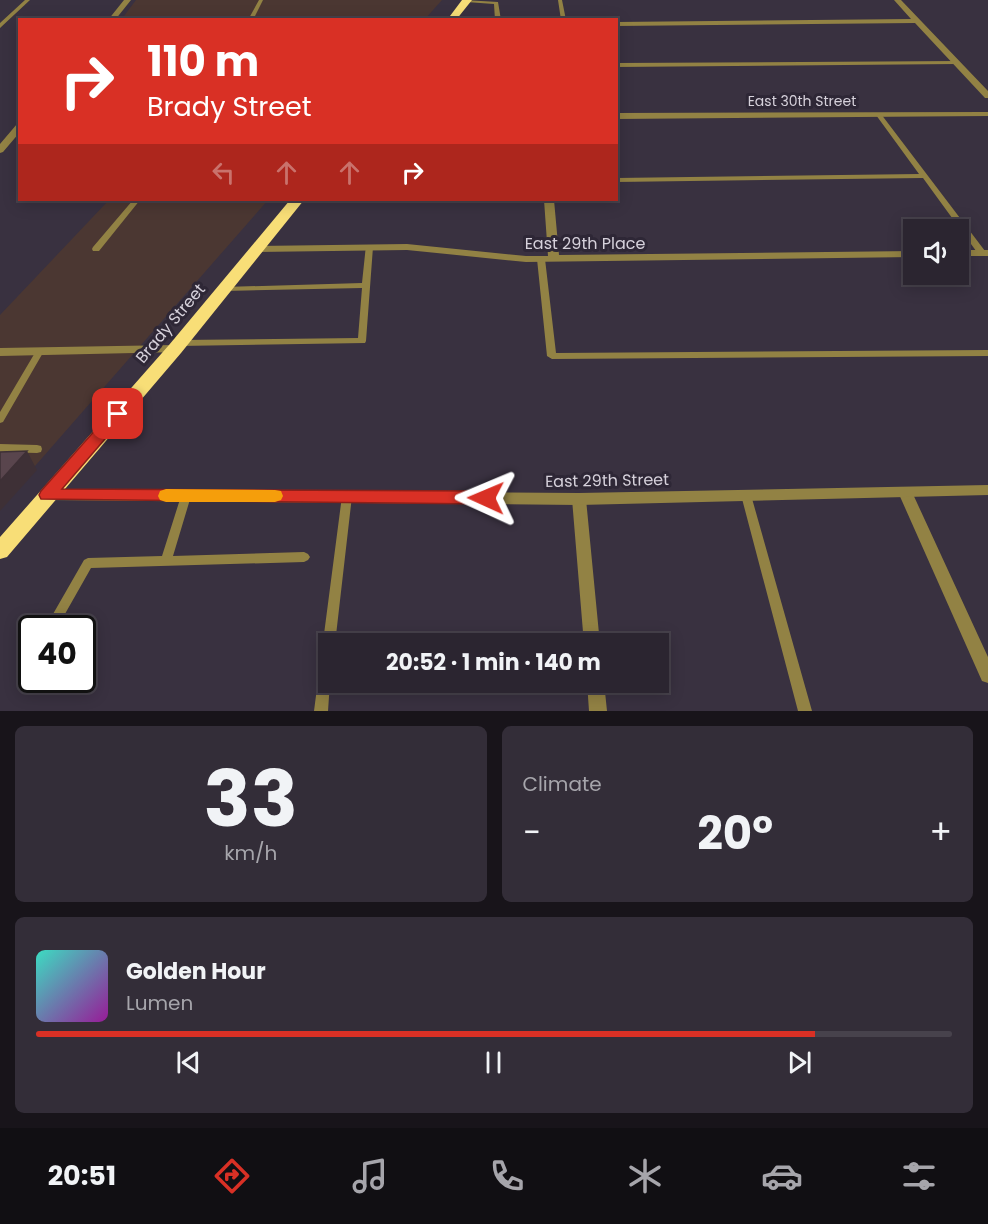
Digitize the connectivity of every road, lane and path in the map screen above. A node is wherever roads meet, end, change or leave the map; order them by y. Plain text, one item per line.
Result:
1 (28, 0) edge
2 (128, 0) edge
3 (261, 0) edge
4 (561, 0) edge
5 (897, 0) edge
6 (467, 1) edge
7 (113, 18) edge
8 (251, 18) edge
9 (453, 18) edge
10 (498, 18) edge
11 (564, 18) edge
12 (917, 21) junction
13 (618, 24) edge
14 (0, 26) edge
15 (956, 62) junction
16 (618, 65) edge
17 (988, 96) edge
18 (988, 114) edge
19 (879, 115) junction
20 (618, 116) edge
21 (18, 128) edge
22 (0, 150) edge
23 (925, 176) junction
24 (618, 180) edge
25 (135, 201) edge
26 (296, 201) edge
27 (549, 201) edge
28 (369, 247) junction
29 (96, 249) dead end
30 (257, 249) junction
31 (969, 253) edge
32 (985, 253) edge
33 (903, 254) edge
34 (541, 259) junction
35 (555, 259) junction
36 (366, 285) junction
37 (224, 289) junction
38 (177, 346) junction
39 (40, 351) junction
40 (0, 352) edge
41 (988, 353) edge
42 (0, 420) edge
43 (0, 448) edge
44 (37, 449) dead end
45 (988, 490) edge
46 (905, 492) junction
47 (47, 495) junction
48 (746, 495) junction
49 (186, 496) junction
50 (347, 496) junction
51 (579, 499) junction
52 (0, 550) edge
53 (304, 557) dead end
54 (166, 561) junction
55 (58, 615) edge
56 (330, 633) edge
57 (591, 633) edge
58 (988, 675) edge
59 (323, 693) edge
60 (596, 693) edge
61 (321, 711) edge
62 (598, 711) edge
63 (805, 711) edge

1 - 14 lane
2 - 7 street
3 - 8 lane
4 - 11 lane
5 - 12 street
6 - 9 highway
6 - 10 lane
12 - 13 street
12 - 15 street
15 - 16 lane
15 - 17 street
18 - 19 street, East 30th Street
19 - 20 street, East 30th Street
19 - 23 lane
21 - 22 street
23 - 24 lane
23 - 32 lane
25 - 29 lane
26 - 30 highway, Brady Street
27 - 35 street
28 - 30 street, East 29th Place
28 - 34 street, East 29th Place
28 - 36 lane
30 - 37 highway, Brady Street
31 - 32 street
33 - 35 street, East 29th Place
34 - 35 street, East 29th Place
34 - 41 lane
36 - 37 lane
36 - 38 lane
37 - 38 highway, Brady Street
38 - 39 street
38 - 47 highway, Brady Street
39 - 40 street
39 - 42 lane
43 - 44 lane
45 - 46 street, East 29th Street
46 - 48 street, East 29th Street
46 - 58 street
47 - 49 street, East 29th Street
47 - 52 highway, Brady Street
48 - 51 street, East 29th Street
48 - 63 lane
49 - 50 street, East 29th Street
49 - 54 lane
50 - 51 street, East 29th Street
50 - 56 lane
51 - 57 street
53 - 54 lane
54 - 55 lane
59 - 61 lane
60 - 62 street

